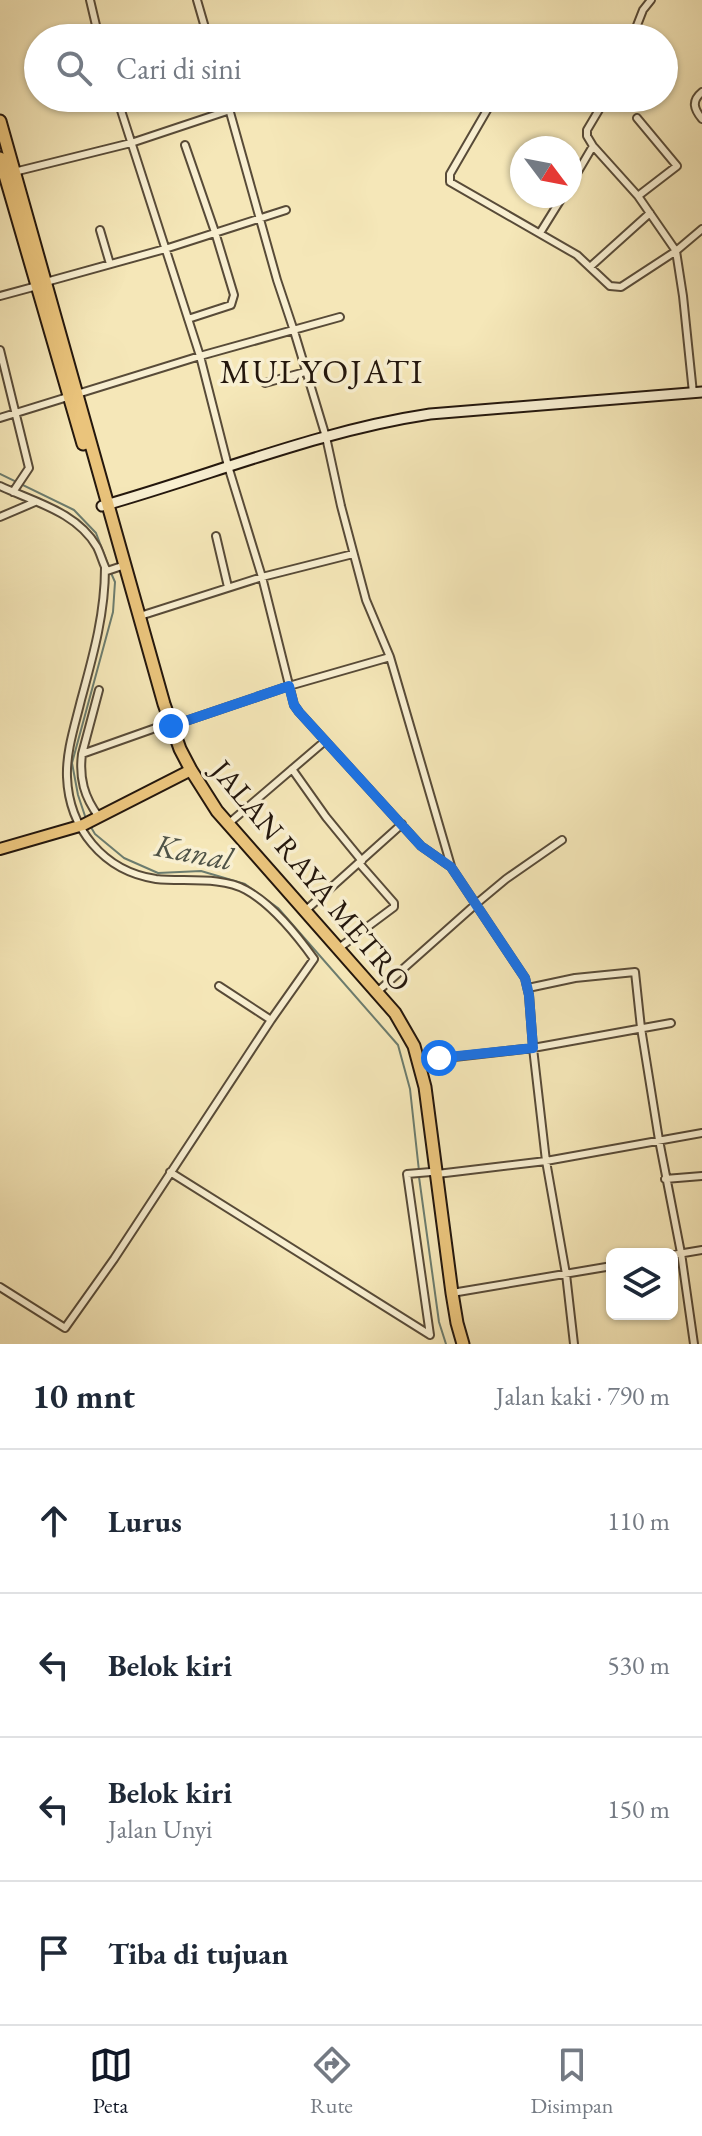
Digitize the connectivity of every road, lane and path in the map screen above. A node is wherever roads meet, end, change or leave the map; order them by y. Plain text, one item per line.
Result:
1 (90, 0) edge
2 (197, 0) edge
3 (651, 0) edge
4 (96, 24) edge
5 (204, 24) edge
6 (638, 24) edge
7 (702, 92) edge
8 (121, 112) edge
9 (224, 112) edge
10 (231, 112) edge
11 (486, 112) edge
12 (598, 112) edge
13 (637, 118) dead end
14 (702, 119) edge
15 (0, 121) edge
16 (131, 143) junction
17 (185, 145) dead end
18 (593, 146) junction
19 (0, 158) edge
20 (582, 165) edge
21 (6, 175) edge
22 (638, 196) junction
23 (557, 208) edge
24 (286, 210) dead end
25 (650, 213) junction
26 (259, 217) junction
27 (702, 229) edge
28 (100, 230) dead end
29 (215, 232) junction
30 (544, 235) junction
31 (165, 249) junction
32 (676, 251) junction
33 (110, 264) junction
34 (590, 267) junction
35 (42, 284) junction
36 (0, 296) edge
37 (340, 317) dead end
38 (188, 319) junction
39 (294, 331) junction
40 (0, 350) edge
41 (200, 356) junction
42 (305, 372) junction
43 (265, 383) dead end
44 (697, 393) edge
45 (73, 395) junction
46 (16, 413) junction
47 (0, 418) edge
48 (326, 437) junction
49 (228, 466) junction
50 (0, 486) edge
51 (14, 490) junction
52 (35, 502) junction
53 (105, 505) junction
54 (0, 517) edge
55 (216, 536) dead end
56 (353, 554) junction
57 (121, 567) junction
58 (107, 570) junction
59 (262, 577) junction
60 (228, 587) junction
61 (140, 616) junction
62 (390, 657) junction
63 (289, 686) junction
64 (99, 690) dead end
65 (168, 726) junction
66 (325, 741) junction
67 (82, 754) junction
68 (292, 769) junction
69 (188, 771) junction
70 (97, 818) junction
71 (228, 824) junction
72 (402, 824) junction
73 (81, 826) junction
74 (562, 840) dead end
75 (0, 849) edge
76 (361, 862) junction
77 (451, 867) junction
78 (476, 904) junction
79 (305, 911) junction
80 (339, 948) junction
81 (219, 986) dead end
82 (528, 988) junction
83 (377, 992) junction
84 (271, 1020) junction
85 (671, 1023) dead end
86 (641, 1028) junction
87 (533, 1048) junction
88 (419, 1061) junction
89 (702, 1133) edge
90 (659, 1140) junction
91 (546, 1161) junction
92 (170, 1172) junction
93 (434, 1173) junction
94 (702, 1176) edge
95 (665, 1179) junction
96 (702, 1250) edge
97 (681, 1253) junction
98 (678, 1254) edge
99 (606, 1267) edge
100 (566, 1274) junction
101 (0, 1287) edge
102 (452, 1293) junction
103 (456, 1344) edge
104 (463, 1344) edge
105 (574, 1344) edge
106 (694, 1344) edge

1 - 4 street
2 - 5 street
3 - 6 street
7 - 14 street
8 - 16 street
9 - 16 street
10 - 26 street
11 - 30 street
12 - 18 street
13 - 22 street
15 - 21 highway
16 - 21 street
16 - 31 street
17 - 29 street
18 - 20 street
18 - 22 street
19 - 21 highway
21 - 35 highway
22 - 25 street
23 - 30 street
24 - 26 street
25 - 32 street
25 - 34 street
26 - 29 street
26 - 39 street
27 - 32 street
28 - 33 street
29 - 31 street
29 - 38 street
30 - 34 street
31 - 33 street
31 - 38 street
32 - 34 street
32 - 44 street
33 - 35 street
35 - 36 street
35 - 45 highway
37 - 39 street
38 - 41 street
39 - 41 street
39 - 42 street
40 - 46 street
41 - 45 street
41 - 49 street
42 - 43 street
42 - 48 street
44 - 48 street
45 - 46 street
45 - 53 highway
46 - 47 street
46 - 51 street
48 - 49 street
48 - 56 street
49 - 53 street
49 - 59 street
50 - 51 street
51 - 52 street
52 - 54 street
52 - 58 street
53 - 57 highway
53 - 61 highway
55 - 60 street
56 - 59 street
56 - 62 street
57 - 58 street
57 - 65 highway
58 - 73 street
59 - 60 street
59 - 63 street
60 - 61 street
61 - 65 highway
62 - 63 street
62 - 77 street
63 - 65 street
63 - 66 street
64 - 67 street
65 - 67 street
65 - 69 highway
66 - 68 street
66 - 72 street
67 - 70 street
68 - 71 street
68 - 76 street
69 - 70 main road
69 - 71 highway, JALAN RAYA METRO
69 - 93 highway
70 - 73 main road
71 - 79 highway, JALAN RAYA METRO
72 - 76 street
72 - 77 street
73 - 75 main road
73 - 84 street
74 - 78 street
76 - 79 street
76 - 80 street
77 - 78 street
78 - 82 street
78 - 83 street
79 - 80 highway, JALAN RAYA METRO
80 - 83 highway, JALAN RAYA METRO
81 - 84 street
82 - 86 street
82 - 87 street
83 - 88 highway, JALAN RAYA METRO
84 - 92 street
85 - 86 street
86 - 87 street
86 - 90 street
87 - 88 street
87 - 91 street
88 - 93 highway, JALAN RAYA METRO
89 - 90 street
90 - 91 street
90 - 95 street
91 - 93 street
91 - 100 street
92 - 93 street
92 - 101 street
93 - 102 highway, JALAN RAYA METRO
93 - 103 highway
94 - 95 street
95 - 97 street
96 - 97 street
97 - 98 street
97 - 106 street
99 - 100 street
100 - 102 street
100 - 105 street
102 - 104 highway, JALAN RAYA METRO

